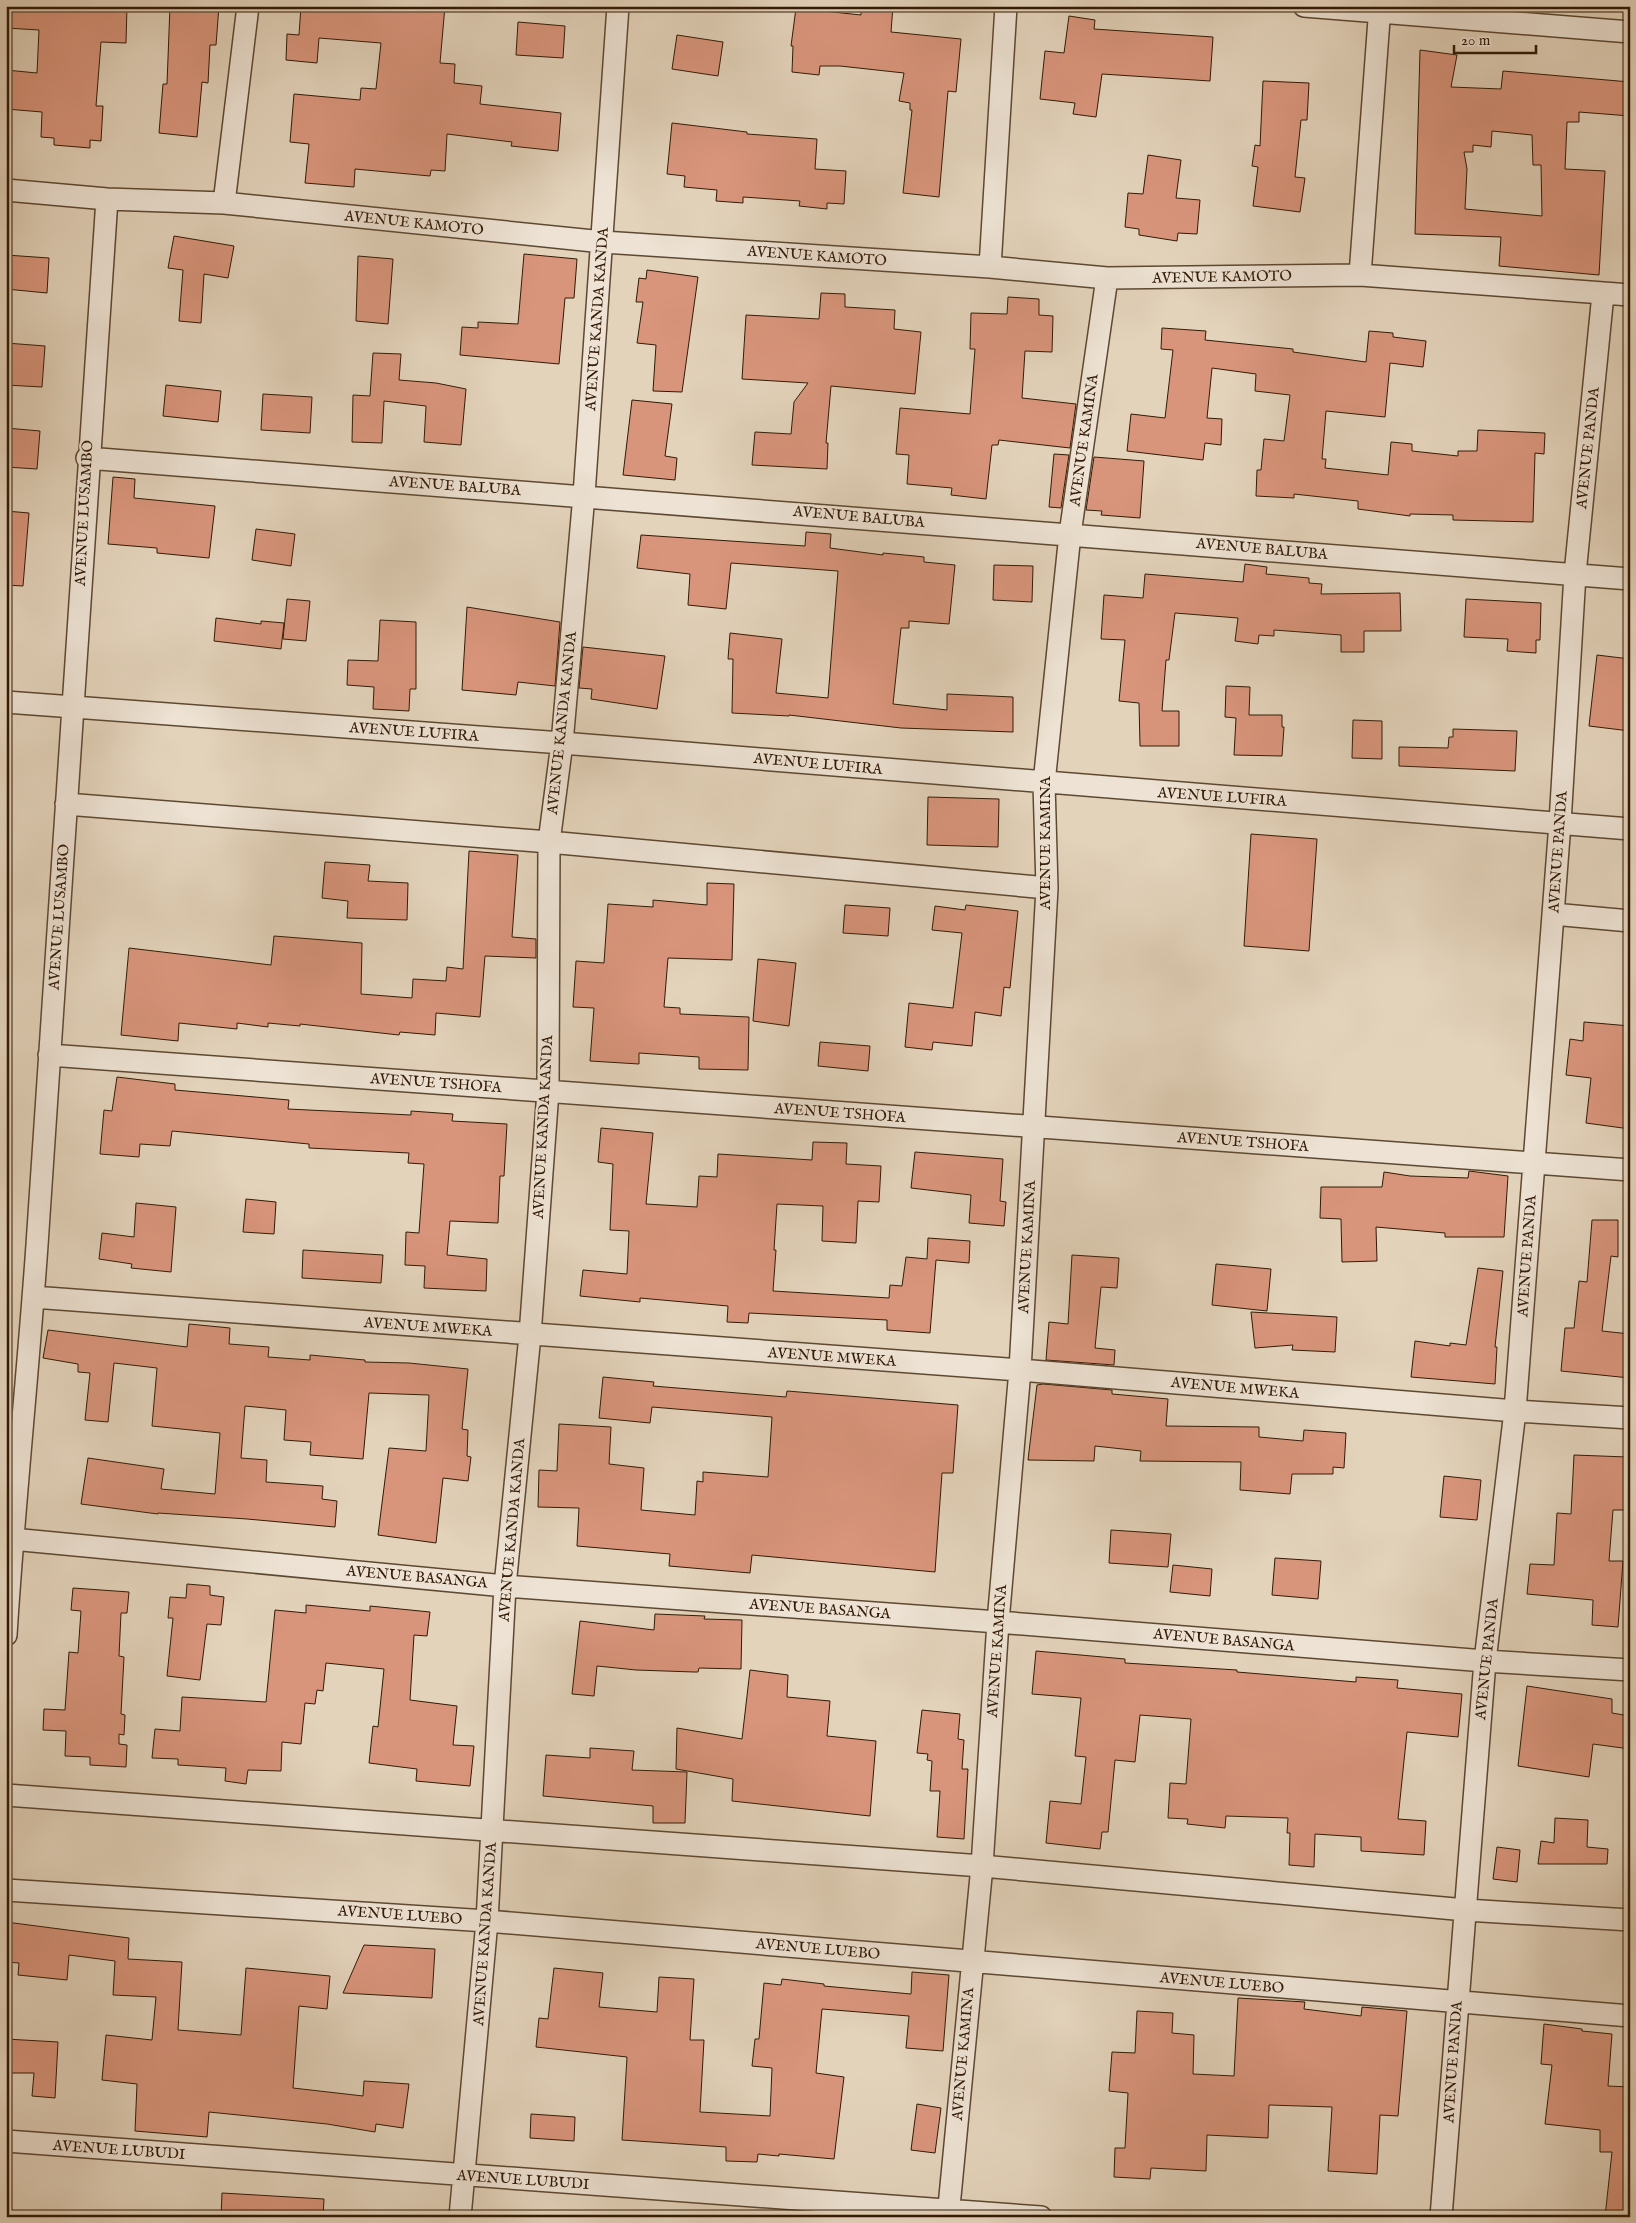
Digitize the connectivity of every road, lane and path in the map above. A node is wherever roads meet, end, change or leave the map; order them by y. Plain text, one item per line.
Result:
1 (248, 6) edge
2 (618, 6) edge
3 (1006, 6) edge
4 (1304, 6) edge
5 (1380, 9) edge
6 (1630, 32) edge
7 (6, 190) edge
8 (106, 199) junction
9 (224, 204) junction
10 (603, 242) junction
11 (990, 267) junction
12 (1360, 275) junction
13 (1107, 278) junction
14 (1603, 294) junction
15 (1630, 295) edge
16 (87, 458) junction
17 (584, 495) junction
18 (1070, 534) junction
19 (1575, 574) junction
20 (1630, 579) edge
21 (6, 702) edge
22 (73, 707) junction
23 (562, 743) junction
24 (1044, 783) junction
25 (66, 804) junction
26 (1560, 823) junction
27 (1630, 829) edge
28 (548, 842) junction
29 (1047, 888) junction
30 (1553, 914) junction
31 (1630, 921) edge
32 (49, 1054) junction
33 (548, 1091) junction
34 (1034, 1127) junction
35 (1534, 1164) junction
36 (1630, 1170) edge
37 (33, 1297) junction
38 (530, 1335) junction
39 (1020, 1370) junction
40 (1515, 1411) junction
41 (1630, 1418) edge
42 (12, 1539) junction
43 (505, 1586) junction
44 (998, 1622) junction
45 (6, 1635) edge
46 (1485, 1661) junction
47 (1630, 1670) edge
48 (6, 1796) edge
49 (493, 1832) junction
50 (982, 1866) junction
51 (6, 1890) edge
52 (1466, 1910) junction
53 (1630, 1920) edge
54 (487, 1921) junction
55 (971, 1962) junction
56 (1457, 2003) junction
57 (1630, 2016) edge
58 (6, 2142) edge
59 (464, 2175) junction
60 (948, 2213) edge
61 (460, 2217) edge
62 (1041, 2217) edge
63 (1441, 2217) edge

1 - 9 street
2 - 10 street, AVENUE KANDA KANDA
3 - 11 street
4 - 5 street
5 - 6 street
5 - 12 street
7 - 8 street, AVENUE KAMOTO
8 - 9 street, AVENUE KAMOTO
8 - 16 street, AVENUE LUSAMBO
9 - 10 street, AVENUE KAMOTO
10 - 11 street, AVENUE KAMOTO
10 - 17 street, AVENUE KANDA KANDA
11 - 13 street, AVENUE KAMOTO
12 - 13 street, AVENUE KAMOTO
12 - 14 street, AVENUE KAMOTO
13 - 18 street, AVENUE KAMINA
14 - 15 street, AVENUE KAMOTO
14 - 19 street, AVENUE PANDA
16 - 17 street, AVENUE BALUBA
16 - 22 street, AVENUE LUSAMBO
17 - 18 street, AVENUE BALUBA
17 - 23 street, AVENUE KANDA KANDA
18 - 19 street, AVENUE BALUBA
18 - 24 street, AVENUE KAMINA
19 - 20 street, AVENUE BALUBA
19 - 26 street, AVENUE PANDA
21 - 22 street, AVENUE LUFIRA
22 - 23 street, AVENUE LUFIRA
22 - 25 street, AVENUE LUSAMBO
23 - 24 street, AVENUE LUFIRA
23 - 28 street, AVENUE KANDA KANDA
24 - 26 street, AVENUE LUFIRA
24 - 29 street, AVENUE KAMINA
25 - 28 street
25 - 32 street, AVENUE LUSAMBO
26 - 27 street, AVENUE LUFIRA
26 - 30 street, AVENUE PANDA
28 - 29 street
28 - 33 street, AVENUE KANDA KANDA
29 - 34 street, AVENUE KAMINA
30 - 31 street
30 - 35 street, AVENUE PANDA
32 - 33 street, AVENUE TSHOFA
32 - 37 street, AVENUE LUSAMBO
33 - 34 street, AVENUE TSHOFA
33 - 38 street, AVENUE KANDA KANDA
34 - 35 street, AVENUE TSHOFA
34 - 39 street, AVENUE KAMINA
35 - 36 street, AVENUE TSHOFA
35 - 40 street, AVENUE PANDA
37 - 38 street, AVENUE MWEKA
37 - 42 street, AVENUE LUSAMBO
38 - 39 street, AVENUE MWEKA
38 - 43 street, AVENUE KANDA KANDA
39 - 40 street, AVENUE MWEKA
39 - 44 street, AVENUE KAMINA
40 - 41 street, AVENUE MWEKA
40 - 46 street, AVENUE PANDA
42 - 43 street, AVENUE BASANGA
42 - 45 street, AVENUE LUSAMBO
43 - 44 street, AVENUE BASANGA
43 - 49 street, AVENUE KANDA KANDA
44 - 46 street, AVENUE BASANGA
44 - 50 street, AVENUE KAMINA
46 - 47 street, AVENUE BASANGA
46 - 52 street, AVENUE PANDA
48 - 49 street
49 - 50 street
49 - 54 street, AVENUE KANDA KANDA
50 - 52 street
50 - 55 street, AVENUE KAMINA
51 - 54 street, AVENUE LUEBO
52 - 53 street
52 - 56 street, AVENUE PANDA
54 - 55 street, AVENUE LUEBO
54 - 59 street, AVENUE KANDA KANDA
55 - 56 street, AVENUE LUEBO
55 - 60 street, AVENUE KAMINA
56 - 57 street, AVENUE LUEBO
56 - 63 street, AVENUE PANDA
58 - 59 street, AVENUE LUBUDI
59 - 60 street, AVENUE LUBUDI
59 - 61 street, AVENUE KANDA KANDA
60 - 62 street, AVENUE LUBUDI

